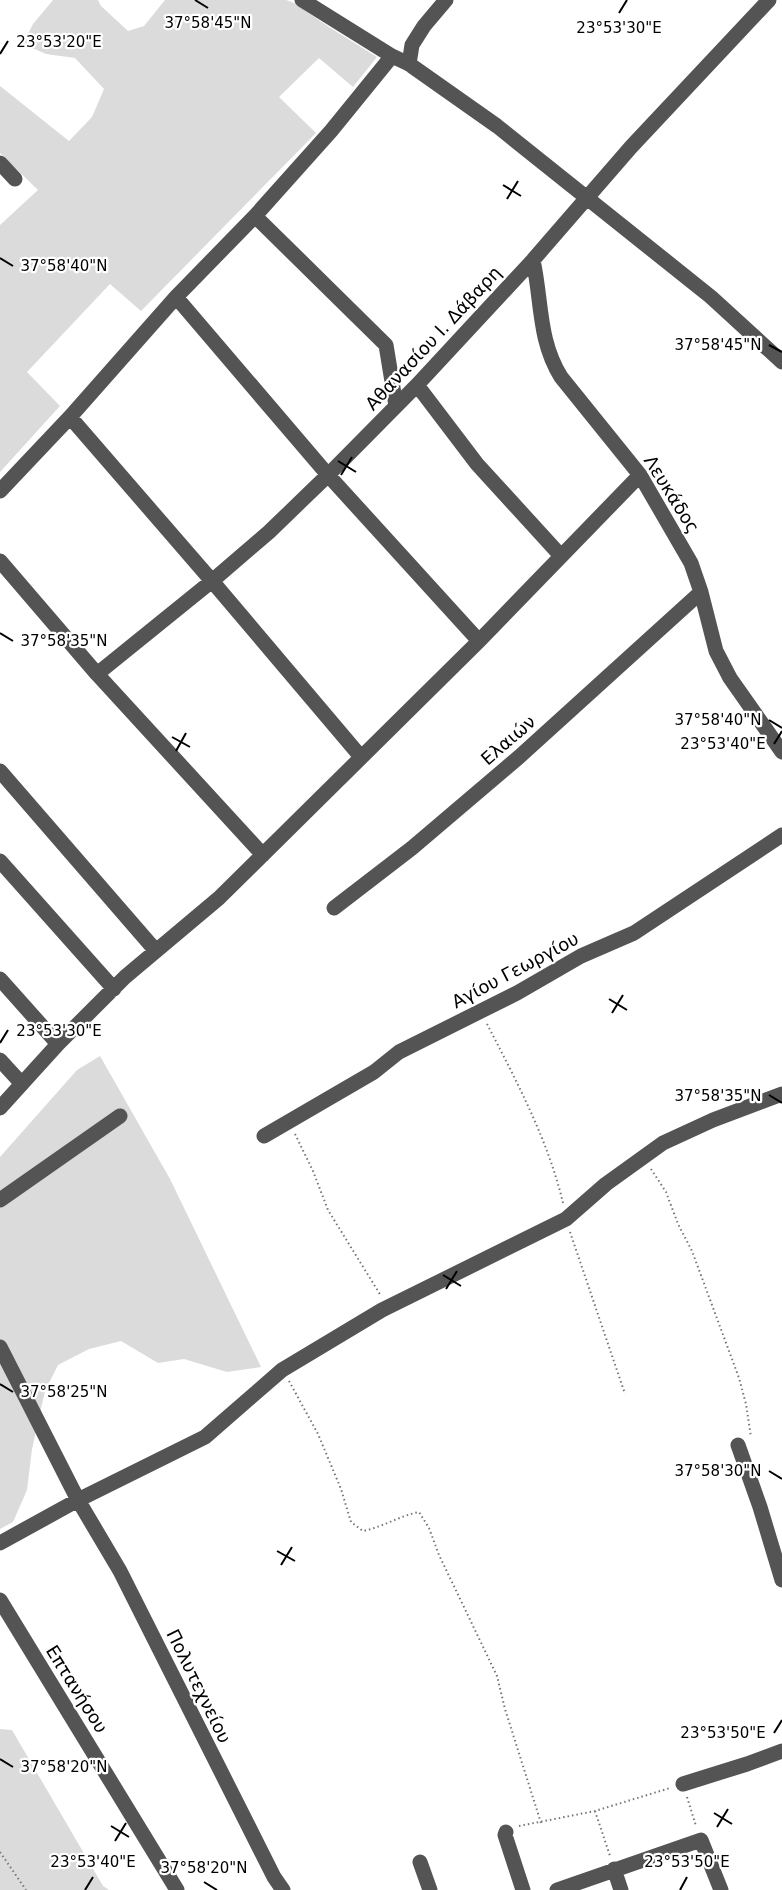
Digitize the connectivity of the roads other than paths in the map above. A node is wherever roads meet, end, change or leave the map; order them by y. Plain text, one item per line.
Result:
1 (302, 0) edge
2 (447, 0) edge
3 (769, 0) edge
4 (392, 56) junction
5 (409, 64) junction
6 (0, 163) edge
7 (15, 179) dead end
8 (587, 197) junction
9 (255, 216) junction
10 (533, 260) junction
11 (176, 297) junction
12 (782, 362) edge
13 (417, 385) junction
14 (396, 406) junction
15 (70, 417) junction
16 (328, 475) junction
17 (640, 475) junction
18 (0, 491) edge
19 (561, 556) junction
20 (0, 561) edge
21 (212, 582) junction
22 (701, 592) junction
23 (479, 641) junction
24 (98, 674) junction
25 (782, 752) edge
26 (361, 757) junction
27 (0, 771) edge
28 (782, 835) edge
29 (263, 855) junction
30 (0, 861) edge
31 (334, 908) dead end
32 (156, 951) junction
33 (0, 979) edge
34 (114, 989) junction
35 (58, 1044) junction
36 (0, 1060) edge
37 (22, 1084) junction
38 (782, 1094) edge
39 (0, 1108) edge
40 (120, 1116) dead end
41 (264, 1136) dead end
42 (0, 1200) edge
43 (0, 1347) edge
44 (746, 1444) road end
45 (78, 1500) junction
46 (0, 1543) edge
47 (782, 1580) edge
48 (0, 1600) edge
49 (782, 1751) edge
50 (683, 1784) road end
51 (506, 1832) road end
52 (420, 1862) dead end
53 (614, 1869) junction
54 (177, 1890) edge
55 (283, 1890) edge
56 (430, 1890) edge
57 (523, 1890) edge
58 (557, 1890) edge
59 (621, 1890) edge
60 (721, 1890) edge

1 - 4 street
2 - 5 street
3 - 8 street, Αθανασίου Ι. Δάβαρη
4 - 5 street
4 - 9 street
5 - 8 street
6 - 7 street
8 - 10 street, Αθανασίου Ι. Δάβαρη
8 - 12 street
9 - 11 street
9 - 14 street
10 - 13 street, Αθανασίου Ι. Δάβαρη
10 - 17 street, Λευκάδος
11 - 15 street
11 - 16 street
13 - 14 street, Αθανασίου Ι. Δάβαρη
13 - 19 street
14 - 16 street, Αθανασίου Ι. Δάβαρη
15 - 18 street
15 - 21 street
16 - 21 street, Αθανασίου Ι. Δάβαρη
16 - 23 street
17 - 19 street
17 - 22 street, Λευκάδος
19 - 23 street
20 - 24 street
21 - 24 street, Αθανασίου Ι. Δάβαρη
21 - 26 street
22 - 25 street, Λευκάδος
22 - 31 street, Ελαιών
23 - 26 street
24 - 29 street
26 - 29 street
27 - 32 street
28 - 41 street, Αγίου Γεωργίου
29 - 32 street
30 - 34 street
32 - 34 street
33 - 35 street
34 - 35 street
35 - 37 street
36 - 37 street
37 - 39 street
38 - 45 street
40 - 42 street
43 - 45 street, Πολυτεχνείου
44 - 47 street
45 - 46 street
45 - 55 street, Πολυτεχνείου
48 - 54 street, Επτανήσου
49 - 50 street
51 - 57 street
52 - 56 street
53 - 58 street
53 - 59 street
53 - 60 street

